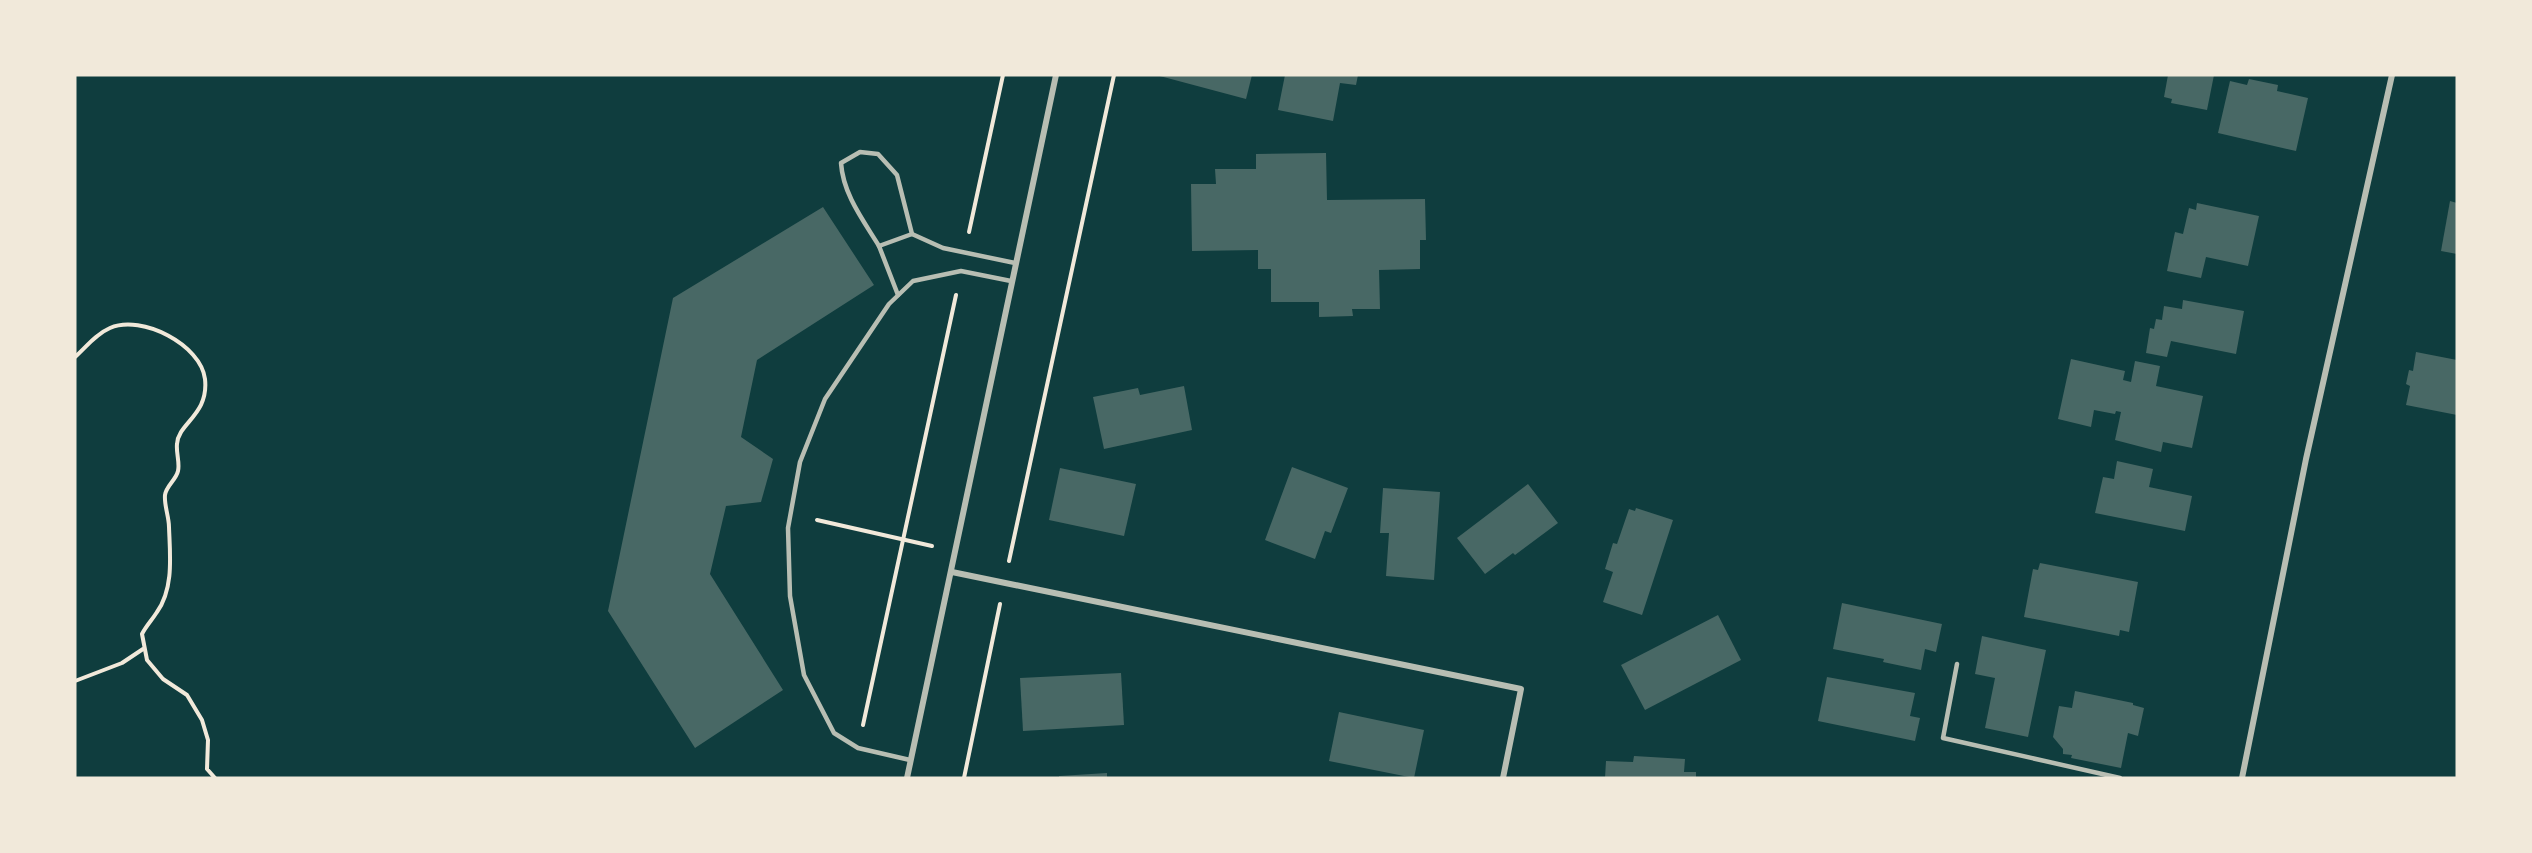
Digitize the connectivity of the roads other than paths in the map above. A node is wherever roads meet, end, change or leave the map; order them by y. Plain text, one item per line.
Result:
1 (1056, 75) edge
2 (2392, 75) edge
3 (912, 234) junction
4 (879, 246) junction
5 (1015, 263) junction
6 (1011, 281) junction
7 (898, 295) junction
8 (952, 572) junction
9 (1957, 664) dead end
10 (910, 760) junction
11 (907, 778) edge
12 (1503, 778) edge
13 (2120, 778) edge
14 (2242, 778) edge

1 - 5 street
2 - 14 street
3 - 4 lane
3 - 4 lane
3 - 5 lane
4 - 7 lane
5 - 6 street
6 - 7 lane
6 - 8 street
7 - 10 lane
8 - 10 street
8 - 12 street
9 - 13 lane
10 - 11 street

